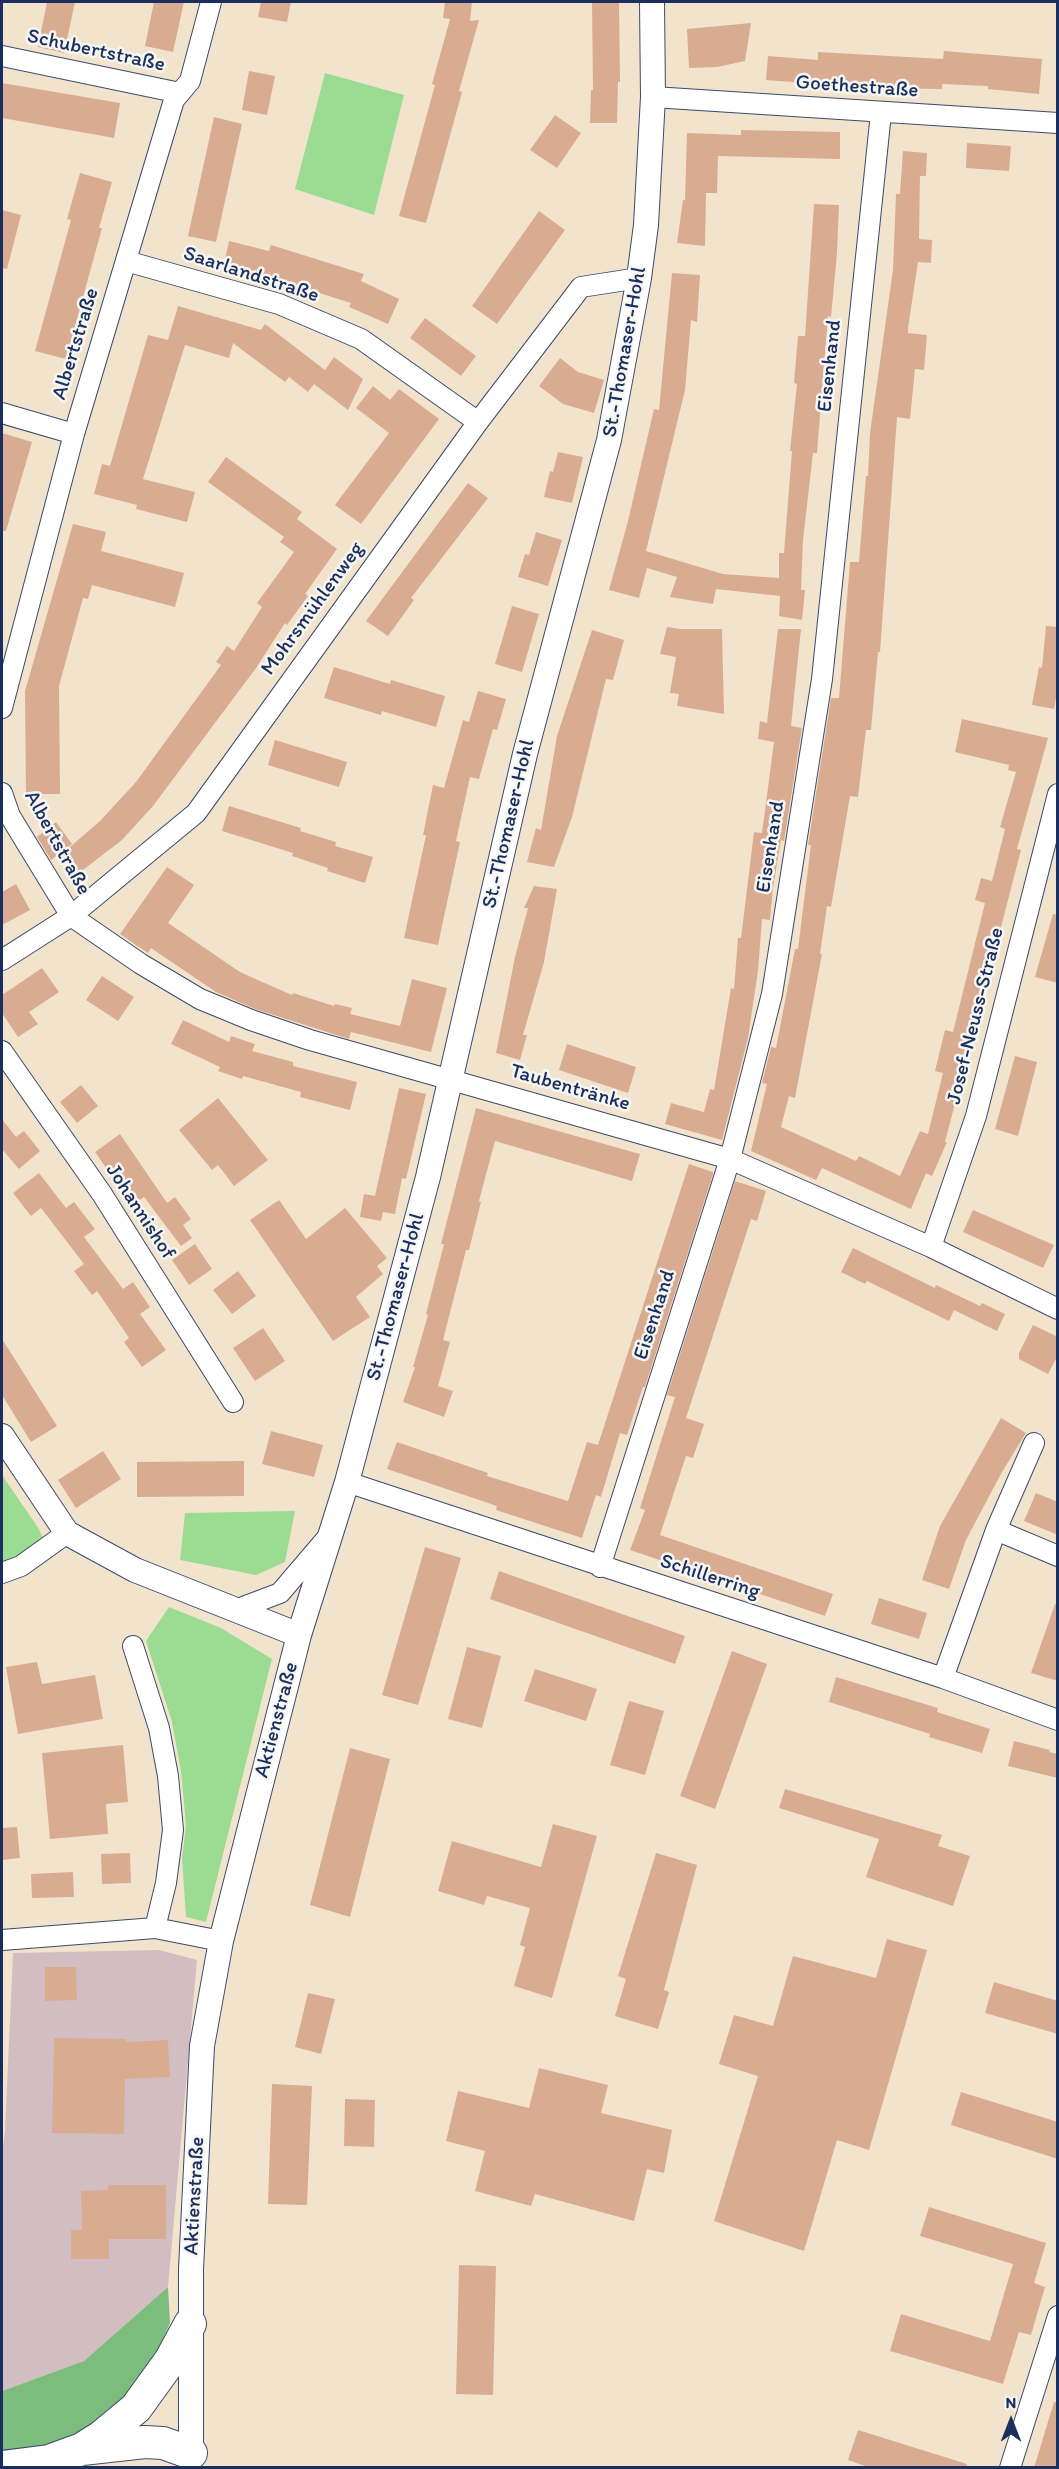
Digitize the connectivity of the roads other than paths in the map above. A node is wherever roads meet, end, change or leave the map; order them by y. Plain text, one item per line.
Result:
1 (211, 2) edge
2 (652, 2) edge
3 (2, 56) edge
4 (180, 93) junction
5 (653, 97) junction
6 (881, 113) junction
7 (1058, 123) edge
8 (126, 261) junction
9 (639, 278) junction
10 (2, 413) edge
11 (478, 422) junction
12 (74, 434) junction
13 (8, 649) edge
14 (2, 708) edge
15 (2, 793) edge
16 (1058, 794) edge
17 (71, 916) junction
18 (2, 960) edge
19 (2, 1051) edge
20 (449, 1078) junction
21 (730, 1159) junction
22 (931, 1247) junction
23 (1058, 1310) edge
24 (233, 1402) dead end
25 (2, 1436) edge
26 (1034, 1443) dead end
27 (347, 1482) junction
28 (996, 1530) junction
29 (67, 1533) junction
30 (329, 1536) junction
31 (1058, 1556) edge
32 (600, 1567) junction
33 (2, 1573) edge
34 (235, 1610) junction
35 (299, 1635) junction
36 (134, 1646) dead end
37 (943, 1678) junction
38 (1057, 1720) edge
39 (155, 1928) junction
40 (2, 1940) edge
41 (221, 1941) junction
42 (1058, 2316) edge
43 (190, 2324) junction
44 (190, 2453) junction
45 (82, 2458) edge
46 (2, 2467) edge
47 (160, 2468) edge
48 (1010, 2468) edge

1 - 4 street, Albertstraße
2 - 5 street, St.-Thomaser-Hohl
3 - 4 street, Schubertstraße
4 - 8 street, Albertstraße
5 - 6 street, Goethestraße
5 - 9 street, St.-Thomaser-Hohl
6 - 7 street, Goethestraße
6 - 21 street, Eisenhand
8 - 11 street, Saarlandstraße
8 - 12 street, Albertstraße
9 - 11 street, Mohrsmühlenweg
9 - 20 street, St.-Thomaser-Hohl
10 - 12 street
11 - 17 street, Mohrsmühlenweg
12 - 13 street, Albertstraße
13 - 14 street, Albertstraße
15 - 17 street, Albertstraße
16 - 22 street, Josef-Neuss-Straße
17 - 18 street, Mohrsmühlenweg
17 - 20 street, Taubentränke
19 - 24 street, Johannishof
20 - 21 street, Taubentränke
20 - 27 street, St.-Thomaser-Hohl
21 - 22 street, Taubentränke
21 - 32 street, Eisenhand
22 - 23 street, Taubentränke
25 - 29 street, Aktienstraße
26 - 28 street
27 - 30 street, St.-Thomaser-Hohl
27 - 32 street, Schillerring
28 - 31 street
28 - 37 street
29 - 33 street
29 - 34 street, Aktienstraße
30 - 34 street
30 - 35 street, St.-Thomaser-Hohl
32 - 37 street, Schillerring
34 - 35 street, Aktienstraße
35 - 41 street, Aktienstraße
36 - 39 street
37 - 38 street, Schillerring
39 - 40 street
39 - 41 street
41 - 43 street, Aktienstraße
42 - 48 street
43 - 44 street, Aktienstraße
43 - 45 highway
44 - 45 highway
44 - 47 highway
45 - 46 highway

